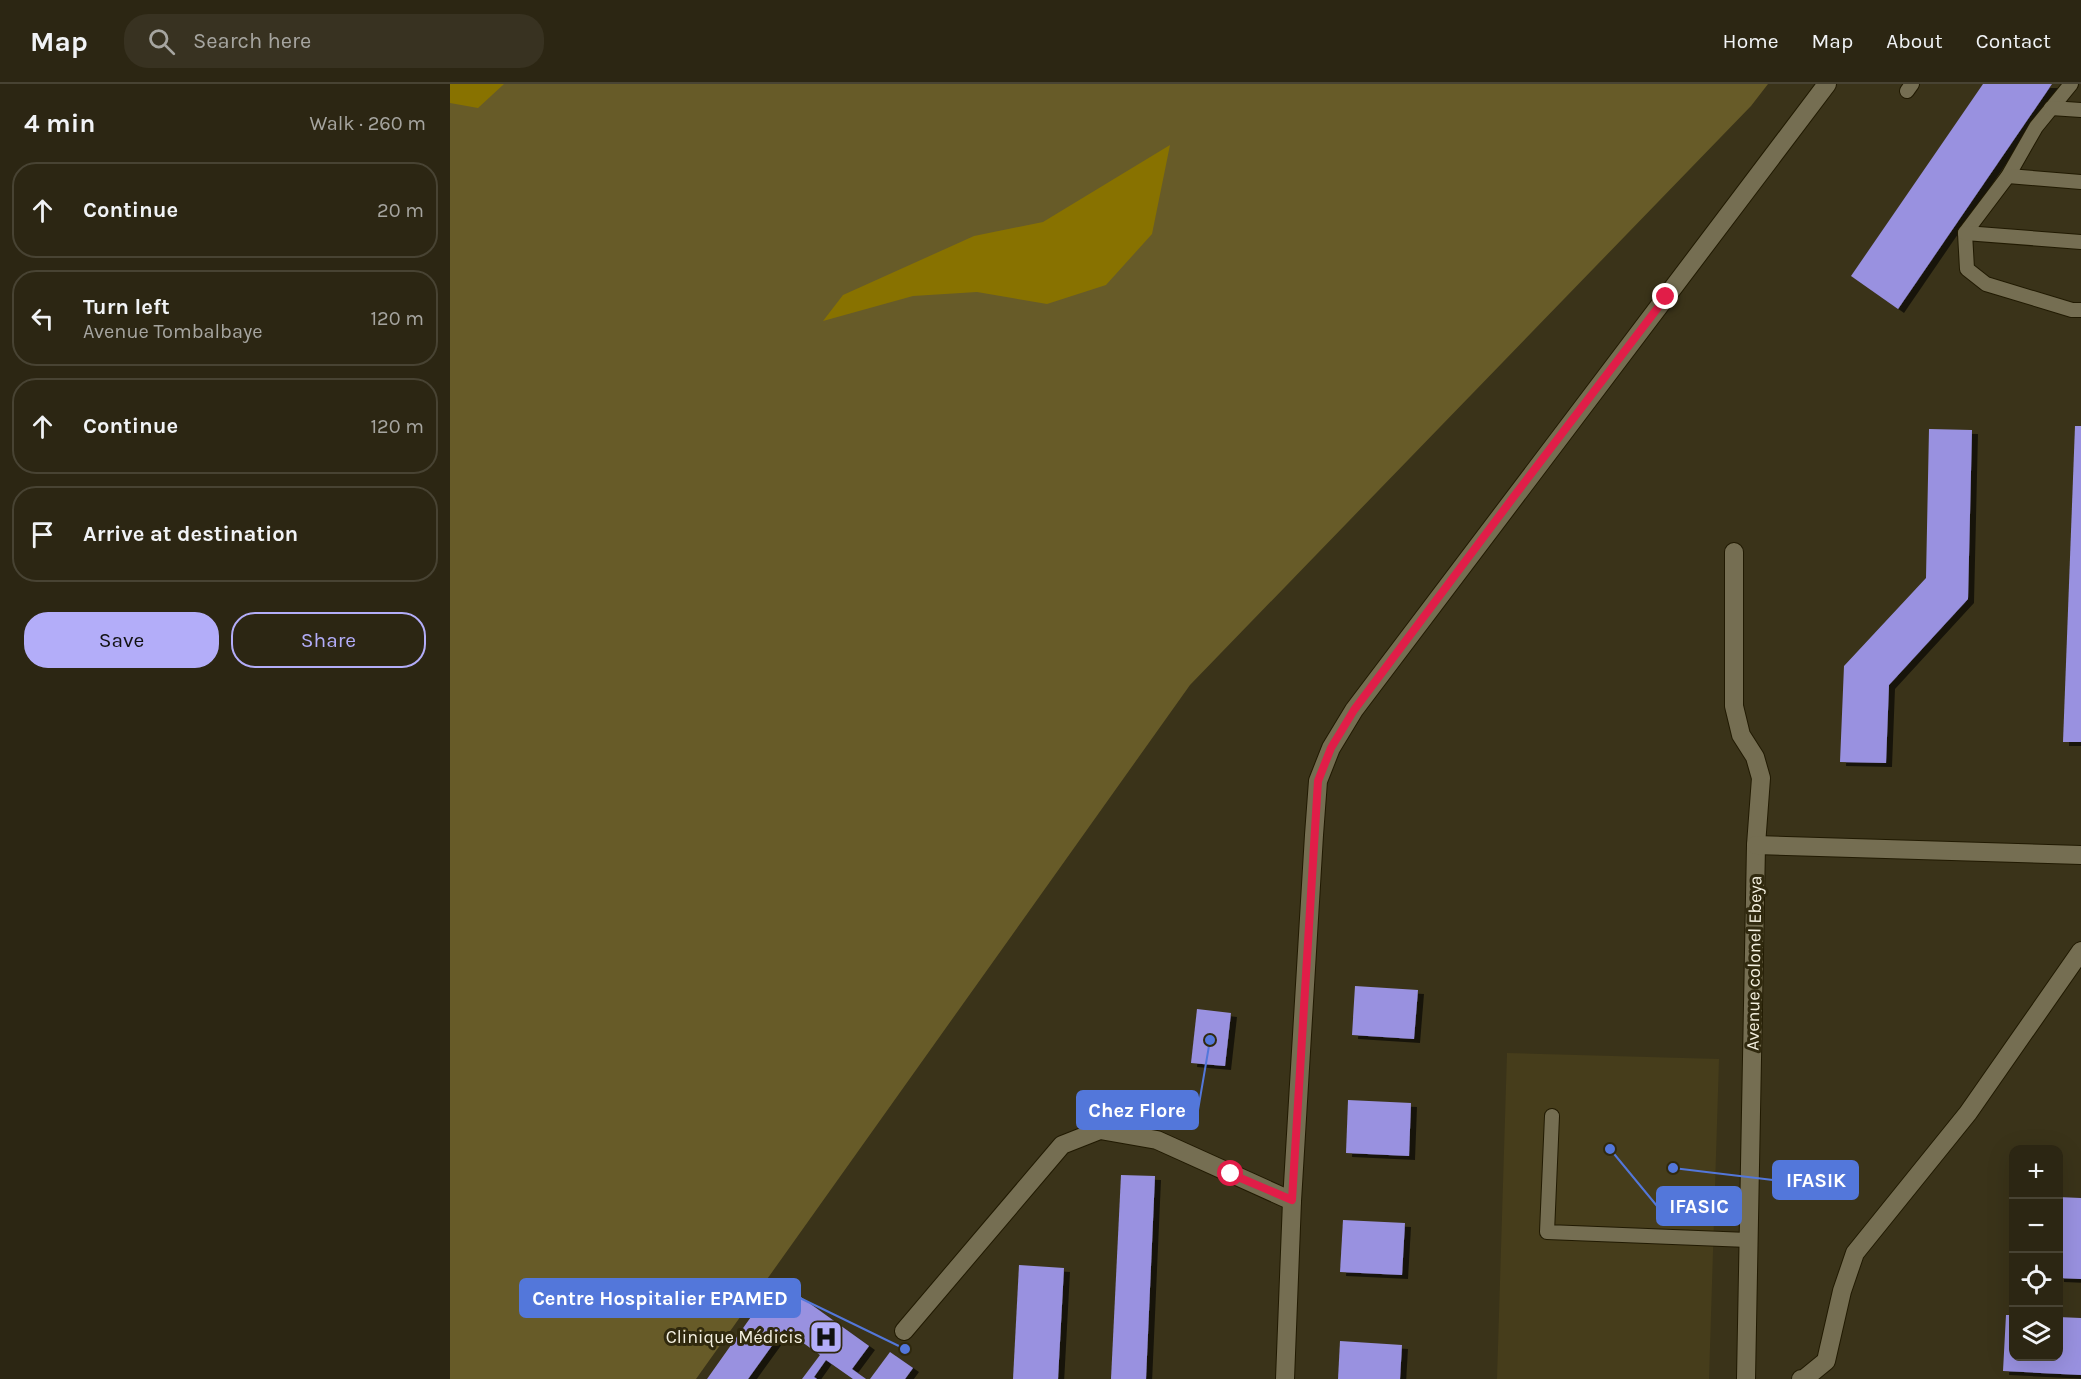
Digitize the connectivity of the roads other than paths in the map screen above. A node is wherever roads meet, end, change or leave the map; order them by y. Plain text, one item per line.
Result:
1 (1827, 84) edge
2 (2071, 84) edge
3 (2051, 108) junction
4 (2081, 110) edge
5 (2008, 176) junction
6 (2081, 182) edge
7 (1965, 233) junction
8 (2081, 242) edge
9 (2081, 310) edge
10 (1734, 552) dead end
11 (1756, 845) junction
12 (2081, 855) edge
13 (2081, 951) edge
14 (1552, 1116) dead end
15 (1292, 1200) junction
16 (1748, 1240) junction
17 (904, 1331) dead end
18 (1285, 1379) edge
19 (1746, 1379) edge
20 (1801, 1379) edge

1 - 15 street
2 - 3 lane
3 - 4 lane
3 - 5 lane
5 - 6 lane
5 - 7 lane
7 - 8 lane
7 - 9 lane
10 - 11 street, Avenue colonel Ebeya
11 - 12 street
11 - 16 street, Avenue colonel Ebeya
13 - 20 street
14 - 16 lane
15 - 17 street
15 - 18 street
16 - 19 street, Avenue colonel Ebeya

